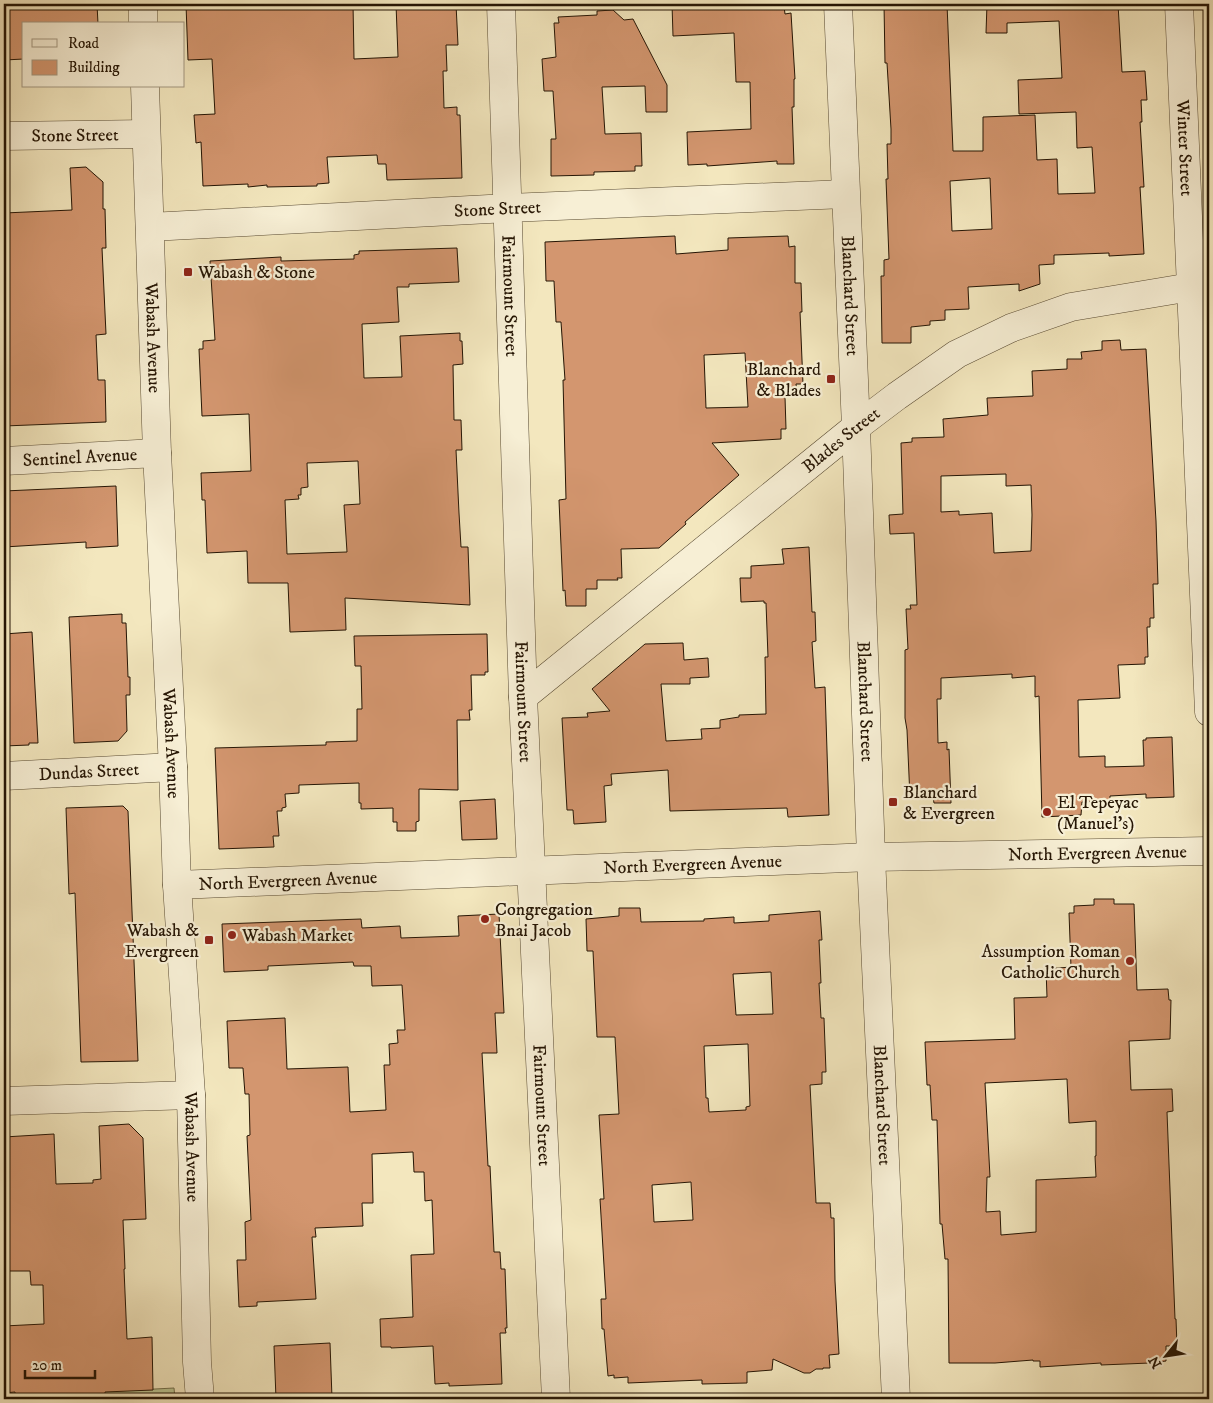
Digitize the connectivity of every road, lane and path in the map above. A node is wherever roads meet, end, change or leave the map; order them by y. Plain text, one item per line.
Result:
1 (143, 4) edge
2 (500, 4) edge
3 (838, 4) edge
4 (1180, 4) edge
5 (143, 22) edge
6 (145, 88) edge
7 (146, 134) junction
8 (4, 136) edge
9 (845, 194) junction
10 (508, 208) junction
11 (150, 227) junction
12 (1200, 287) edge
13 (856, 427) junction
14 (157, 453) junction
15 (4, 461) edge
16 (523, 697) junction
17 (1209, 712) edge
18 (173, 767) junction
19 (4, 776) edge
20 (1209, 852) edge
21 (871, 857) junction
22 (531, 870) junction
23 (177, 885) junction
24 (191, 1095) junction
25 (4, 1101) edge
26 (200, 1399) edge
27 (556, 1399) edge
28 (896, 1399) edge

1 - 5 street
2 - 10 street, Fairmount Street
3 - 9 street, Blanchard Street
4 - 12 street, Winter Street
6 - 7 street, Wabash Avenue
7 - 8 street, Stone Street
7 - 11 street, Wabash Avenue
9 - 10 street, Stone Street
9 - 13 street, Blanchard Street
10 - 11 street, Stone Street
10 - 16 street, Fairmount Street
11 - 14 street, Wabash Avenue
12 - 13 street, Blades Street
12 - 17 street, Winter Street
13 - 16 street, Blades Street
13 - 21 street, Blanchard Street
14 - 15 street, Sentinel Avenue
14 - 18 street, Wabash Avenue
16 - 22 street, Fairmount Street
18 - 19 street, Dundas Street
18 - 23 street, Wabash Avenue
20 - 21 street, North Evergreen Avenue
21 - 22 street, North Evergreen Avenue
21 - 28 street, Blanchard Street
22 - 23 street, North Evergreen Avenue
22 - 27 street, Fairmount Street
23 - 24 street, Wabash Avenue
24 - 25 street
24 - 26 street, Wabash Avenue

